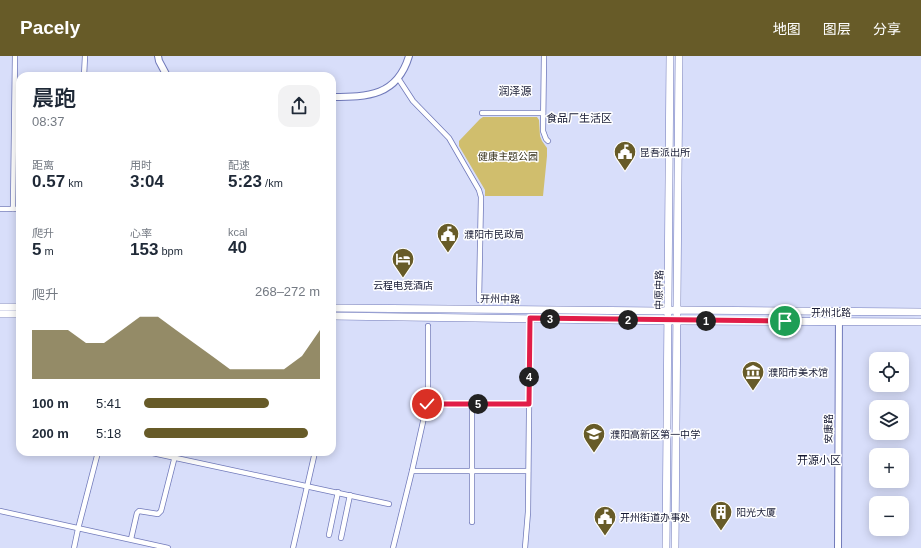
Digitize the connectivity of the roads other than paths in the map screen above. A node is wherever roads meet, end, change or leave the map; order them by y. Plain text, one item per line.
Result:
1 (15, 56) edge
2 (85, 56) edge
3 (158, 56) edge
4 (409, 56) edge
5 (544, 56) edge
6 (670, 56) edge
7 (679, 56) edge
8 (84, 72) edge
9 (164, 72) edge
10 (398, 78) junction
11 (336, 97) edge
12 (482, 113) dead end
13 (543, 113) junction
14 (548, 141) dead end
15 (0, 209) edge
16 (13, 209) joint
17 (479, 300) dead end
18 (0, 307) edge
19 (16, 307) edge
20 (336, 308) edge
21 (668, 310) junction
22 (678, 310) junction
23 (839, 311) junction
24 (921, 312) edge
25 (0, 314) edge
26 (16, 314) edge
27 (336, 316) edge
28 (530, 318) junction
29 (668, 321) junction
30 (677, 321) junction
31 (839, 322) junction
32 (921, 322) edge
33 (428, 326) dead end
34 (427, 404) junction
35 (472, 404) junction
36 (529, 404) junction
37 (97, 456) edge
38 (166, 456) edge
39 (314, 456) edge
40 (175, 458) junction
41 (472, 470) junction
42 (412, 471) junction
43 (528, 471) junction
44 (307, 486) junction
45 (338, 492) junction
46 (350, 495) junction
47 (389, 504) dead end
48 (0, 511) edge
49 (472, 522) dead end
50 (78, 529) junction
51 (329, 535) dead end
52 (341, 538) dead end
53 (131, 539) junction
54 (74, 548) edge
55 (168, 548) edge
56 (293, 548) edge
57 (393, 548) edge
58 (525, 548) edge
59 (666, 548) edge
60 (675, 548) edge
61 (838, 548) edge

1 - 16 street
2 - 8 street
3 - 9 street
4 - 10 street
5 - 13 street
6 - 21 main road, 中原中路
7 - 22 main road, 中原中路
10 - 11 street
10 - 17 street
12 - 13 street
13 - 14 street
15 - 16 street
18 - 19 main road
20 - 21 main road, 开州中路
21 - 22 main road, 开州北路
21 - 29 main road, 中原中路
22 - 23 main road, 开州北路
22 - 30 main road, 中原中路
23 - 24 main road, 开州北路
23 - 31 street, 安康路
25 - 26 main road
27 - 28 main road, 开州中路
28 - 29 main road, 开州中路
28 - 36 street
29 - 30 main road, 开州北路
29 - 59 main road, 中原中路
30 - 31 main road, 开州北路
30 - 60 main road, 中原中路
31 - 32 main road, 开州北路
31 - 61 street, 安康路
33 - 34 street
34 - 35 street
34 - 42 street
35 - 36 street
35 - 41 street
36 - 43 street
37 - 50 street
38 - 40 street
39 - 44 street
40 - 44 street
40 - 53 street
41 - 42 street
41 - 43 street
41 - 49 street
42 - 57 street
43 - 58 street
44 - 45 street
44 - 56 street
45 - 46 street
45 - 51 street
46 - 47 street
46 - 52 street
48 - 50 street
50 - 53 street
50 - 54 street
53 - 55 street

